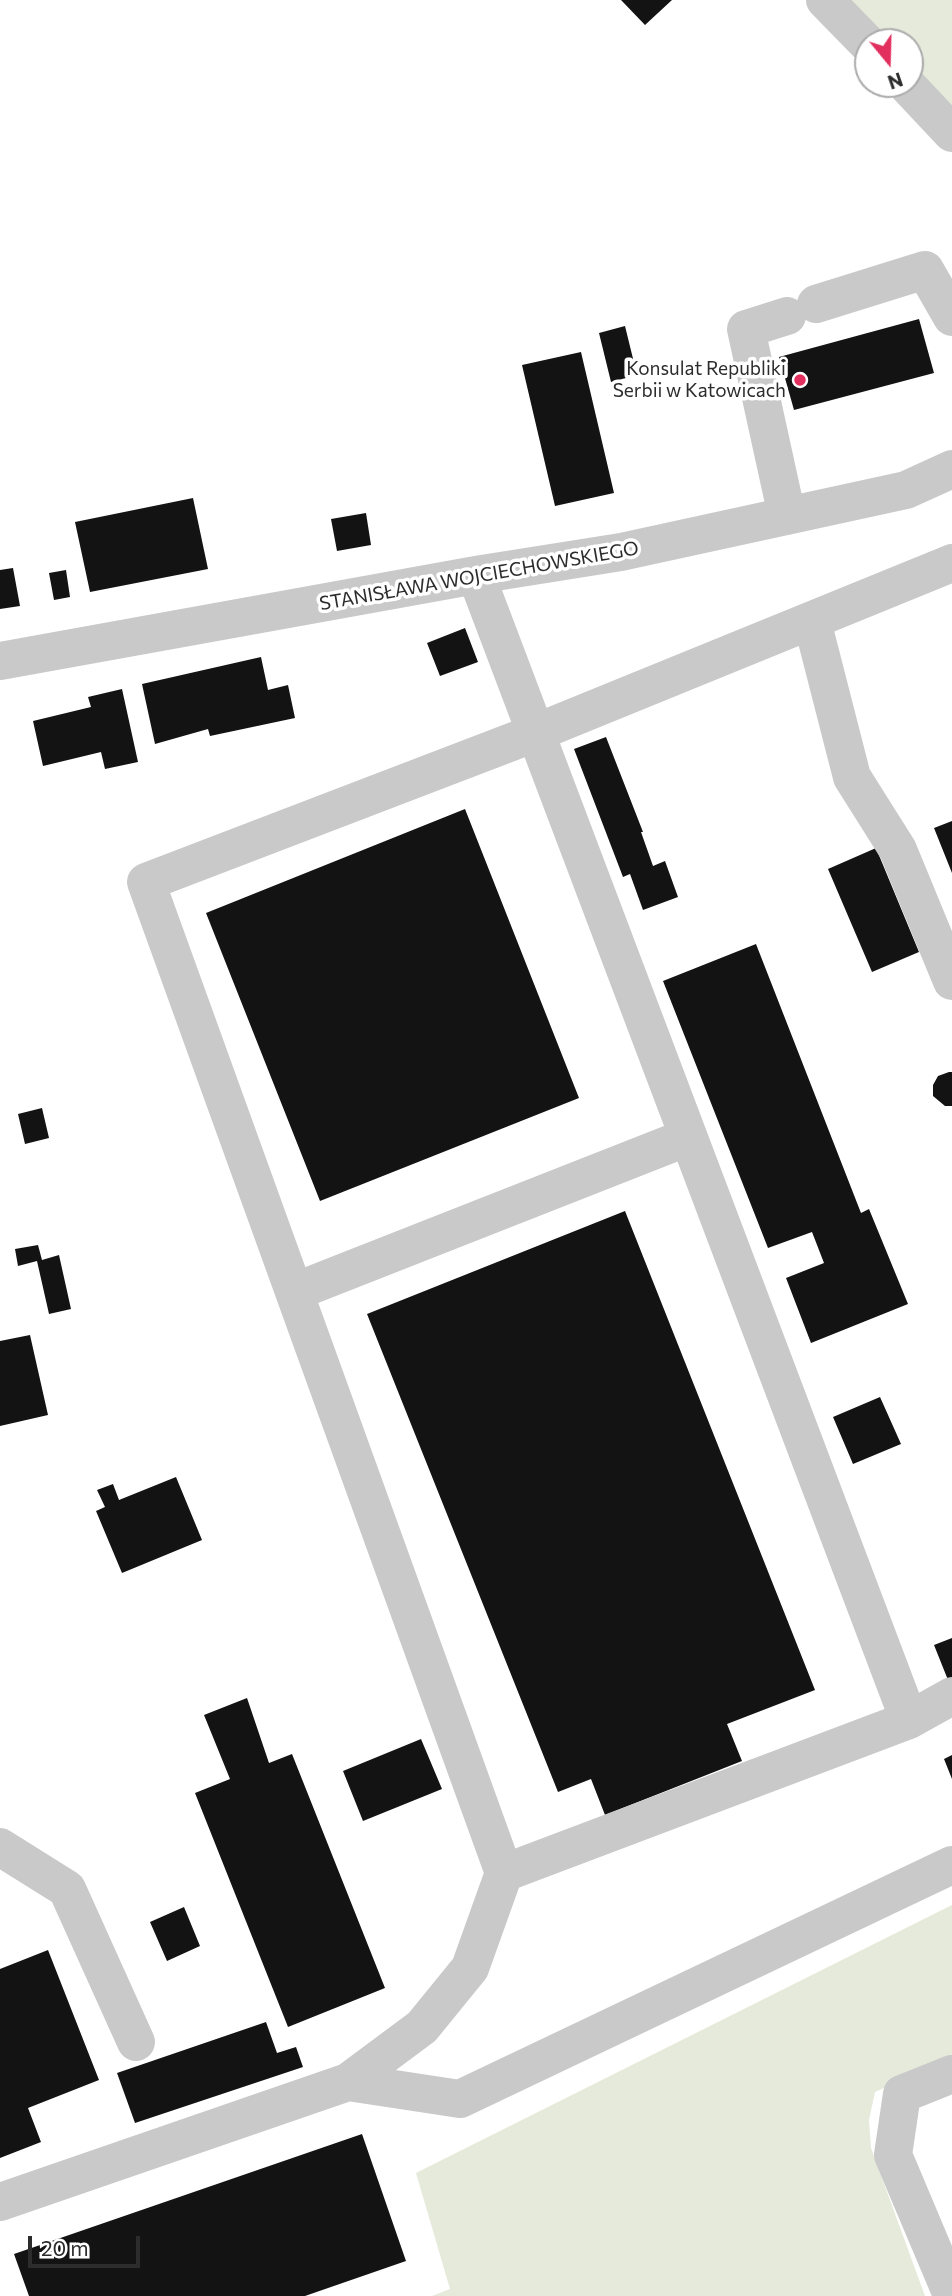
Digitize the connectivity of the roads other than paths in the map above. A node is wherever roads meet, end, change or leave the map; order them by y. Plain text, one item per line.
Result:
1 (825, 0) edge
2 (854, 30) edge
3 (919, 98) edge
4 (952, 133) edge
5 (952, 317) edge
6 (952, 469) edge
7 (788, 516) junction
8 (952, 563) edge
9 (476, 575) junction
10 (812, 621) junction
11 (0, 661) edge
12 (535, 733) junction
13 (952, 981) edge
14 (688, 1137) junction
15 (294, 1292) junction
16 (952, 1696) edge
17 (909, 1720) junction
18 (0, 1847) edge
19 (952, 1865) edge
20 (503, 1873) junction
21 (136, 2042) dead end
22 (952, 2074) edge
23 (348, 2082) junction
24 (0, 2202) edge
25 (952, 2295) edge

1 - 2 street
3 - 4 street
5 - 7 street
6 - 7 street, STANISŁAWA WOJCIECHOWSKIEGO
7 - 9 street, STANISŁAWA WOJCIECHOWSKIEGO
8 - 10 street
9 - 11 street, STANISŁAWA WOJCIECHOWSKIEGO
9 - 12 street
10 - 12 street
10 - 13 street
12 - 14 street
12 - 15 street
14 - 15 street
14 - 17 street
15 - 20 street
16 - 17 street
17 - 20 street
18 - 21 street
19 - 23 street
20 - 23 street
22 - 25 street
23 - 24 street

